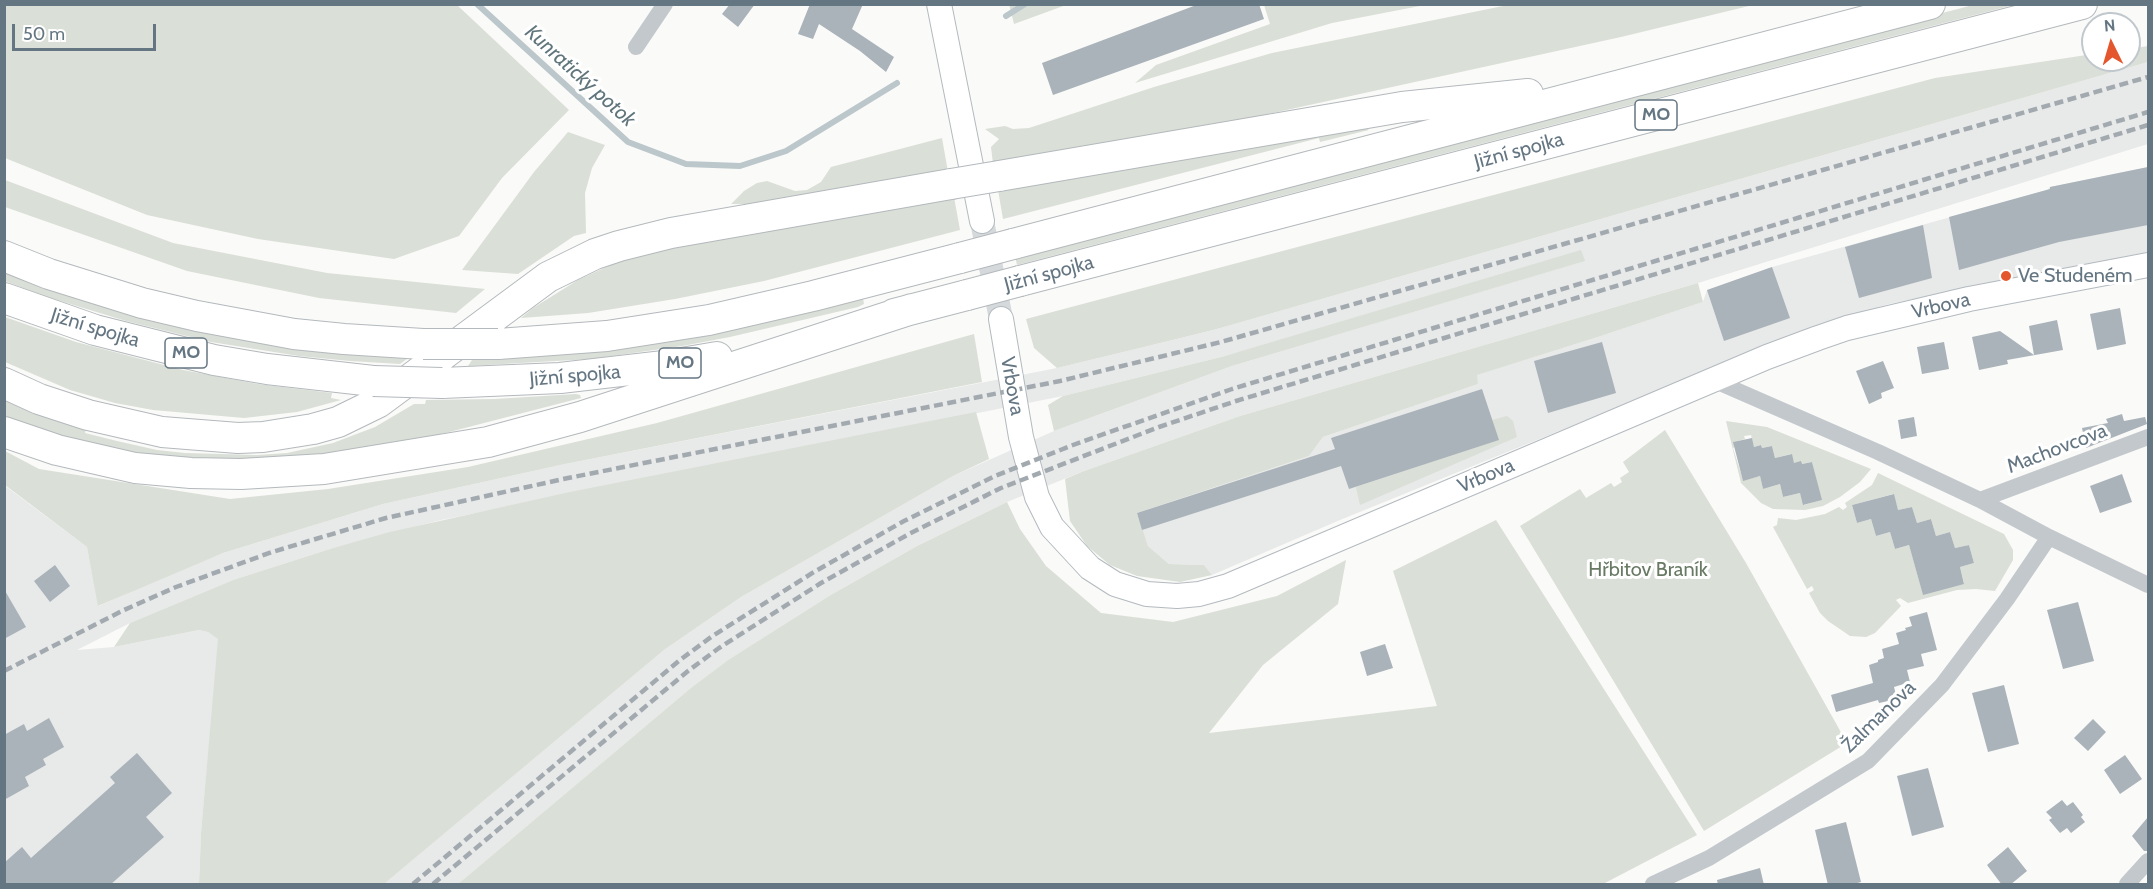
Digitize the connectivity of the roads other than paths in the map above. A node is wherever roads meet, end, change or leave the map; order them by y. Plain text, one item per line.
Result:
1 (664, 4) edge
2 (939, 4) edge
3 (1930, 4) edge
4 (2082, 4) edge
5 (636, 47) dead end
6 (1615, 86) junction
7 (982, 221) tunnel mouth
8 (4, 256) edge
9 (2148, 265) edge
10 (4, 298) edge
11 (912, 309) junction
12 (1001, 319) tunnel mouth
13 (1713, 380) junction
14 (4, 383) edge
15 (4, 432) edge
16 (2148, 437) edge
17 (1980, 500) junction
18 (2049, 537) junction
19 (2148, 585) edge
20 (2148, 861) edge
21 (1653, 885) edge
22 (2127, 885) edge

1 - 5 street
2 - 7 main road
3 - 6 highway, Jižní spojka / MO
4 - 11 highway, Jižní spojka / MO, bridge
6 - 8 highway, Jižní spojka / MO, bridge
6 - 14 highway, bridge
9 - 13 main road, Vrbova
10 - 11 highway, Jižní spojka / MO, bridge
11 - 15 highway
12 - 13 main road, Vrbova
13 - 17 street
16 - 17 street, Machovcova
17 - 18 street
18 - 19 street
18 - 21 street, Žalmanova
20 - 22 street

